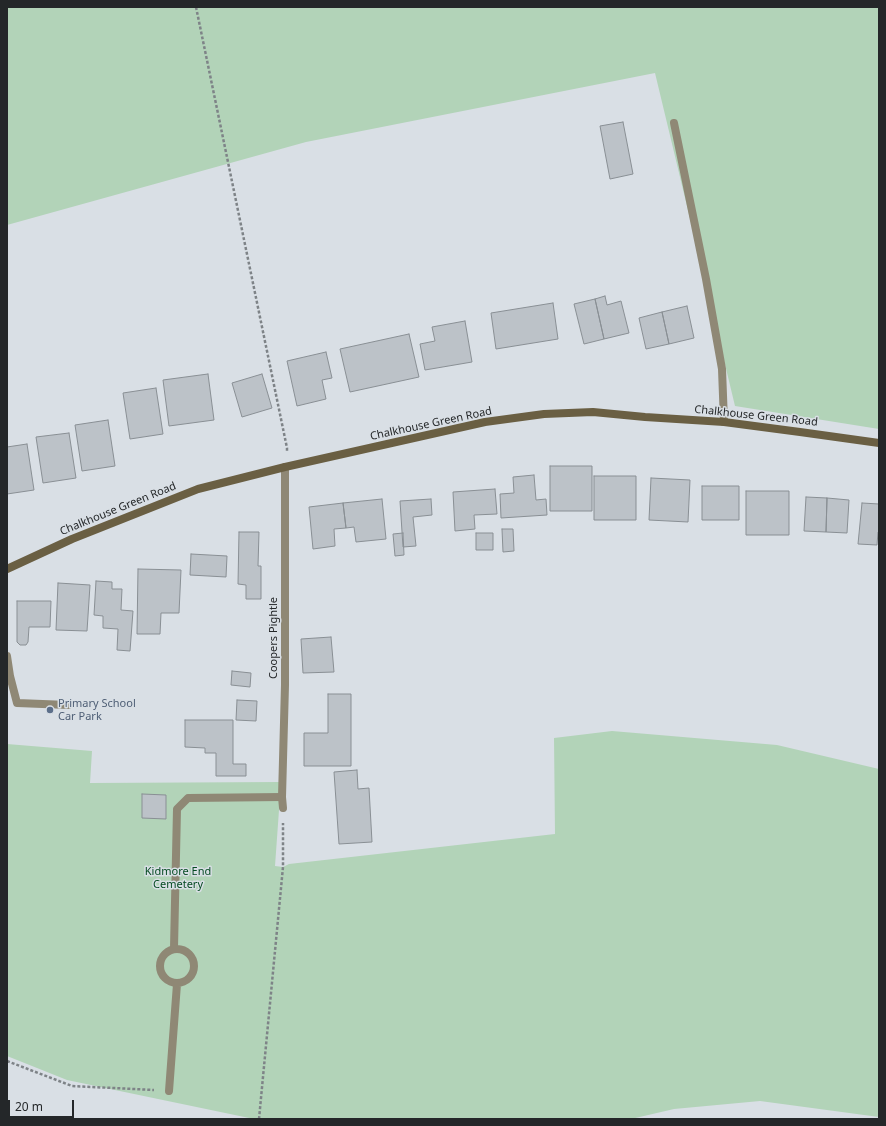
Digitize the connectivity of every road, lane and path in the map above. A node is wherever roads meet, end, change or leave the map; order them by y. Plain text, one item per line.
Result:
1 (196, 7) edge
2 (674, 123) dead end
3 (724, 422) junction
4 (879, 443) edge
5 (285, 467) junction
6 (7, 569) edge
7 (7, 656) edge
8 (68, 705) dead end
9 (282, 797) junction
10 (283, 808) joint
11 (174, 948) junction
12 (177, 984) junction
13 (7, 1061) edge
14 (169, 1091) joint
15 (259, 1119) edge

1 - 5 path
2 - 3 street
3 - 4 street, Chalkhouse Green Road
3 - 5 street, Chalkhouse Green Road
5 - 6 street, Chalkhouse Green Road
5 - 9 street, Coopers Pightle
7 - 8 street
9 - 10 street, Coopers Pightle
9 - 11 street
10 - 15 path
11 - 12 street
11 - 12 street
12 - 14 street
13 - 14 path

